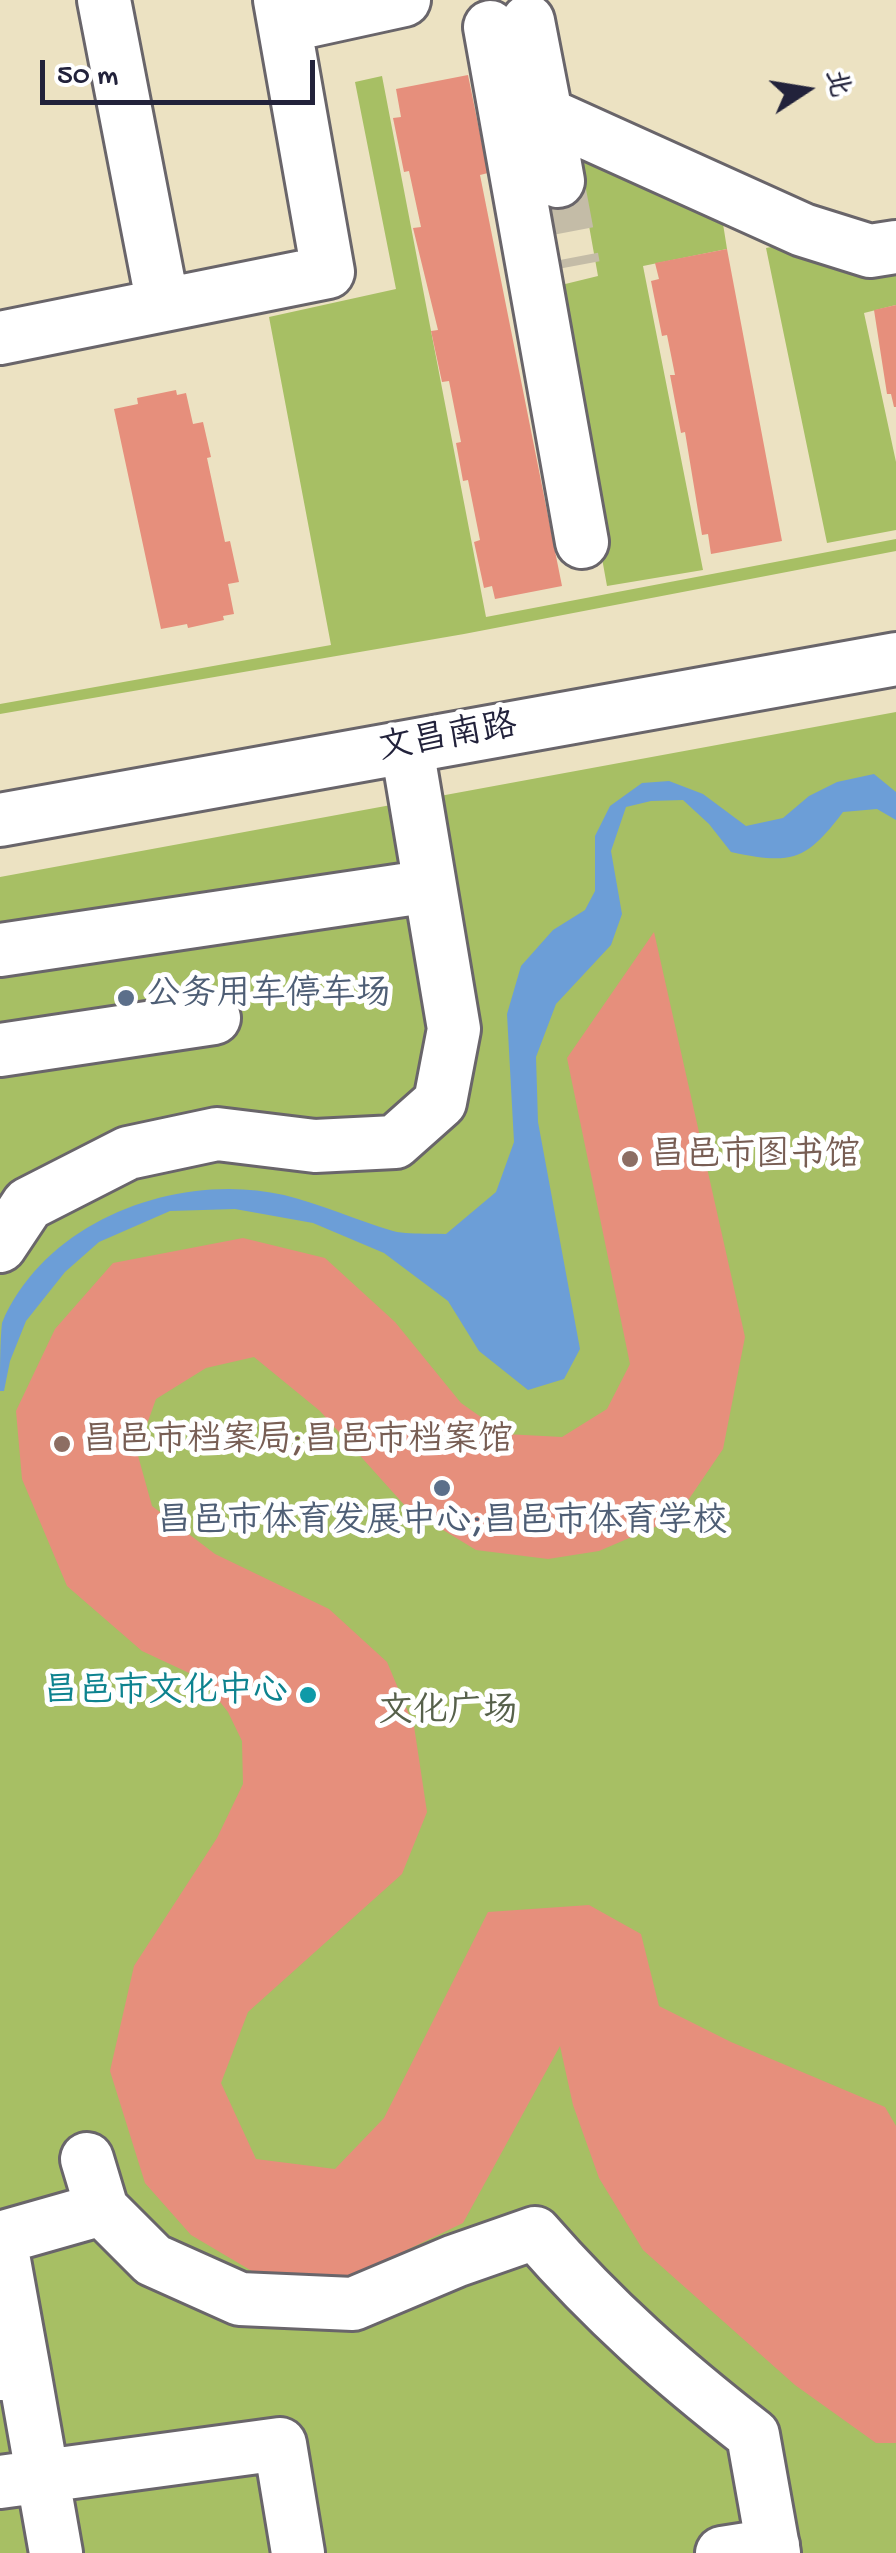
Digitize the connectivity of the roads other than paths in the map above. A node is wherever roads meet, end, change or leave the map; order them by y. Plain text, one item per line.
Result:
1 (104, 0) edge
2 (404, 0) edge
3 (505, 12) edge
4 (283, 13) edge
5 (546, 114) junction
6 (558, 181) tunnel mouth
7 (896, 247) edge
8 (163, 305) junction
9 (0, 338) edge
10 (582, 542) dead end
11 (896, 659) edge
12 (407, 748) junction
13 (0, 820) edge
14 (430, 886) junction
15 (0, 950) edge
16 (214, 1018) dead end
17 (0, 1050) edge
18 (0, 1246) edge
19 (87, 2159) dead end
20 (102, 2209) junction
21 (12, 2372) edge
22 (22, 2479) edge
23 (774, 2549) edge
24 (289, 2552) edge
25 (56, 2553) edge
26 (722, 2553) edge

1 - 8 street
2 - 4 street
3 - 5 street
3 - 10 street
4 - 8 street
5 - 6 street
5 - 7 street
8 - 9 street
11 - 12 street, 文昌南路
12 - 13 street, 文昌南路
12 - 14 street
14 - 15 street
14 - 18 street
16 - 17 street
19 - 20 street
20 - 21 street
20 - 23 street
21 - 22 street
22 - 24 street
22 - 25 street
23 - 26 street

